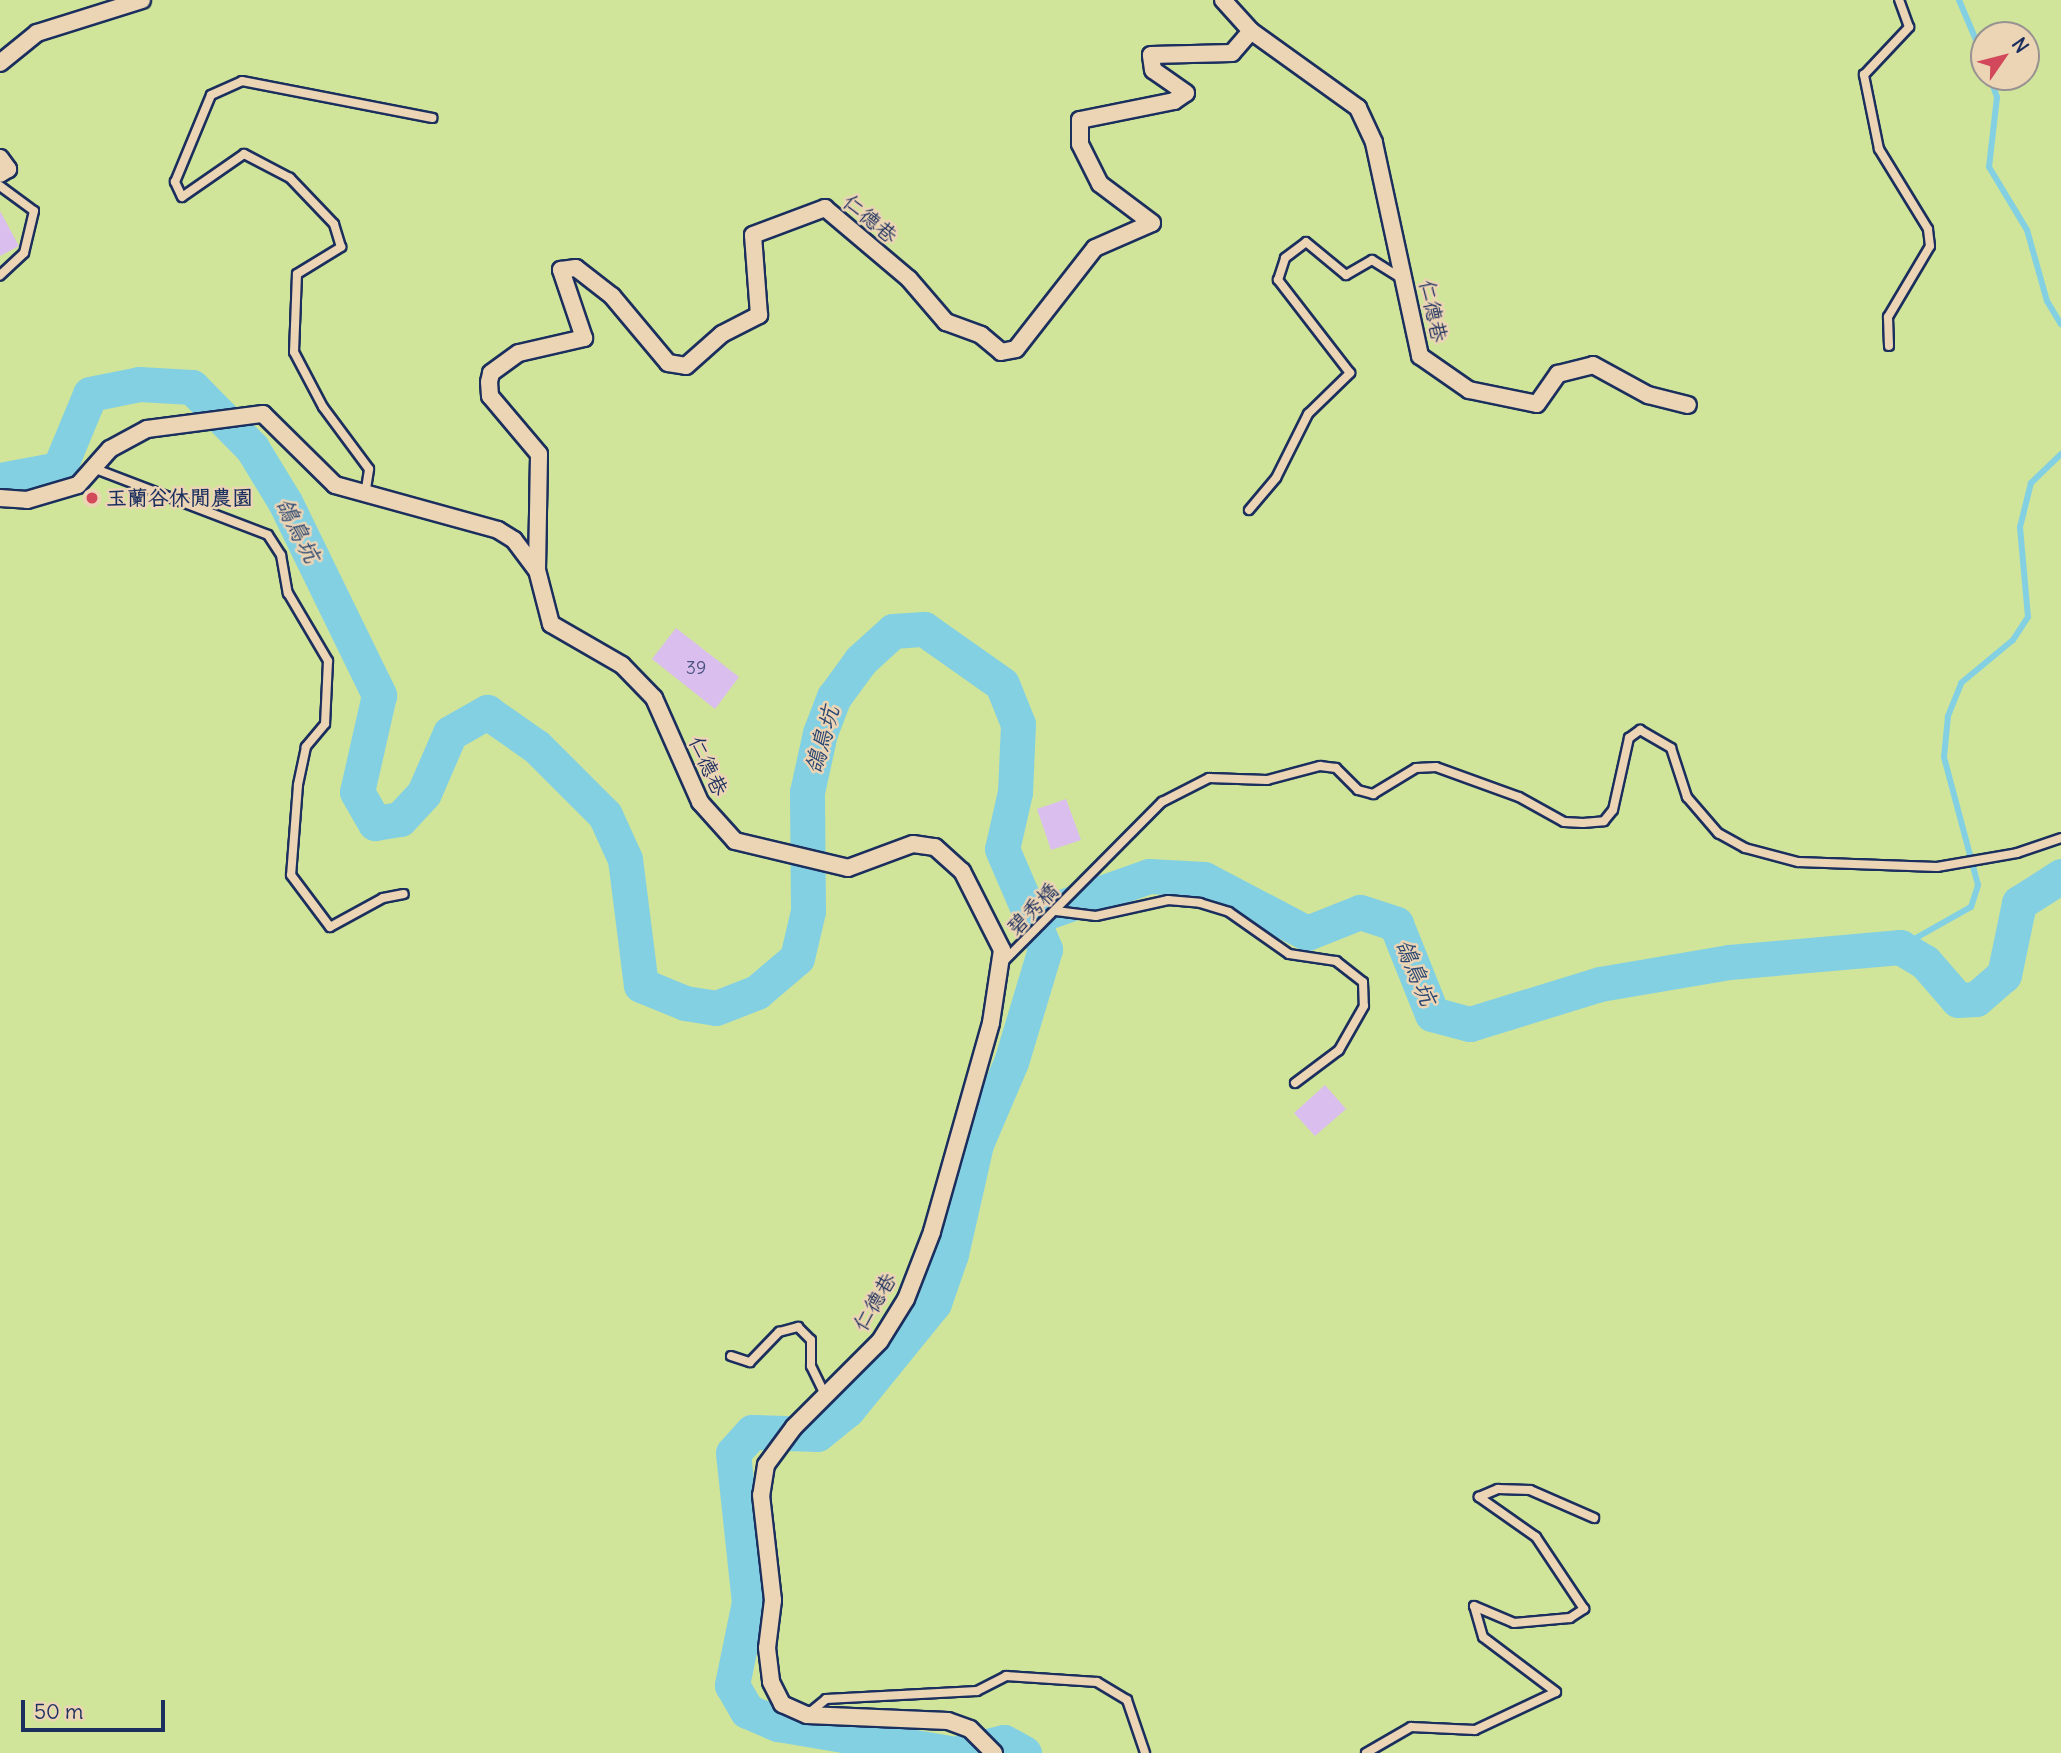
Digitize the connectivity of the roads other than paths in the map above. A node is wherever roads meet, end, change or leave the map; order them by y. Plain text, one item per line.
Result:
1 (142, 0) edge
2 (1223, 0) edge
3 (1899, 0) edge
4 (1251, 31) junction
5 (0, 63) edge
6 (432, 118) dead end
7 (0, 158) edge
8 (0, 174) edge
9 (0, 187) edge
10 (0, 275) edge
11 (1406, 281) junction
12 (1889, 346) dead end
13 (1688, 405) dead end
14 (93, 468) junction
15 (365, 495) junction
16 (0, 498) edge
17 (1249, 510) dead end
18 (537, 570) junction
19 (2061, 838) edge
20 (404, 894) dead end
21 (1056, 911) junction
22 (1007, 959) junction
23 (1295, 1083) dead end
24 (731, 1356) dead end
25 (825, 1395) junction
26 (1594, 1518) dead end
27 (807, 1715) junction
28 (991, 1747) edge
29 (1145, 1753) edge
30 (1366, 1753) edge

1 - 5 street
2 - 4 street, 仁德巷
3 - 12 lane
4 - 11 street, 仁德巷
4 - 18 street, 仁德巷
6 - 15 lane
7 - 8 street
9 - 10 lane
11 - 13 street, 仁德巷
11 - 17 lane
14 - 15 street, 仁德巷
14 - 16 street
14 - 20 lane
15 - 18 street, 仁德巷
18 - 22 street, 仁德巷
19 - 21 lane, 碧秀橋
21 - 22 lane, 碧秀橋
21 - 23 lane
22 - 25 street, 仁德巷
24 - 25 lane
25 - 27 street, 仁德巷
26 - 30 lane
27 - 28 street, 仁德巷
27 - 29 lane

